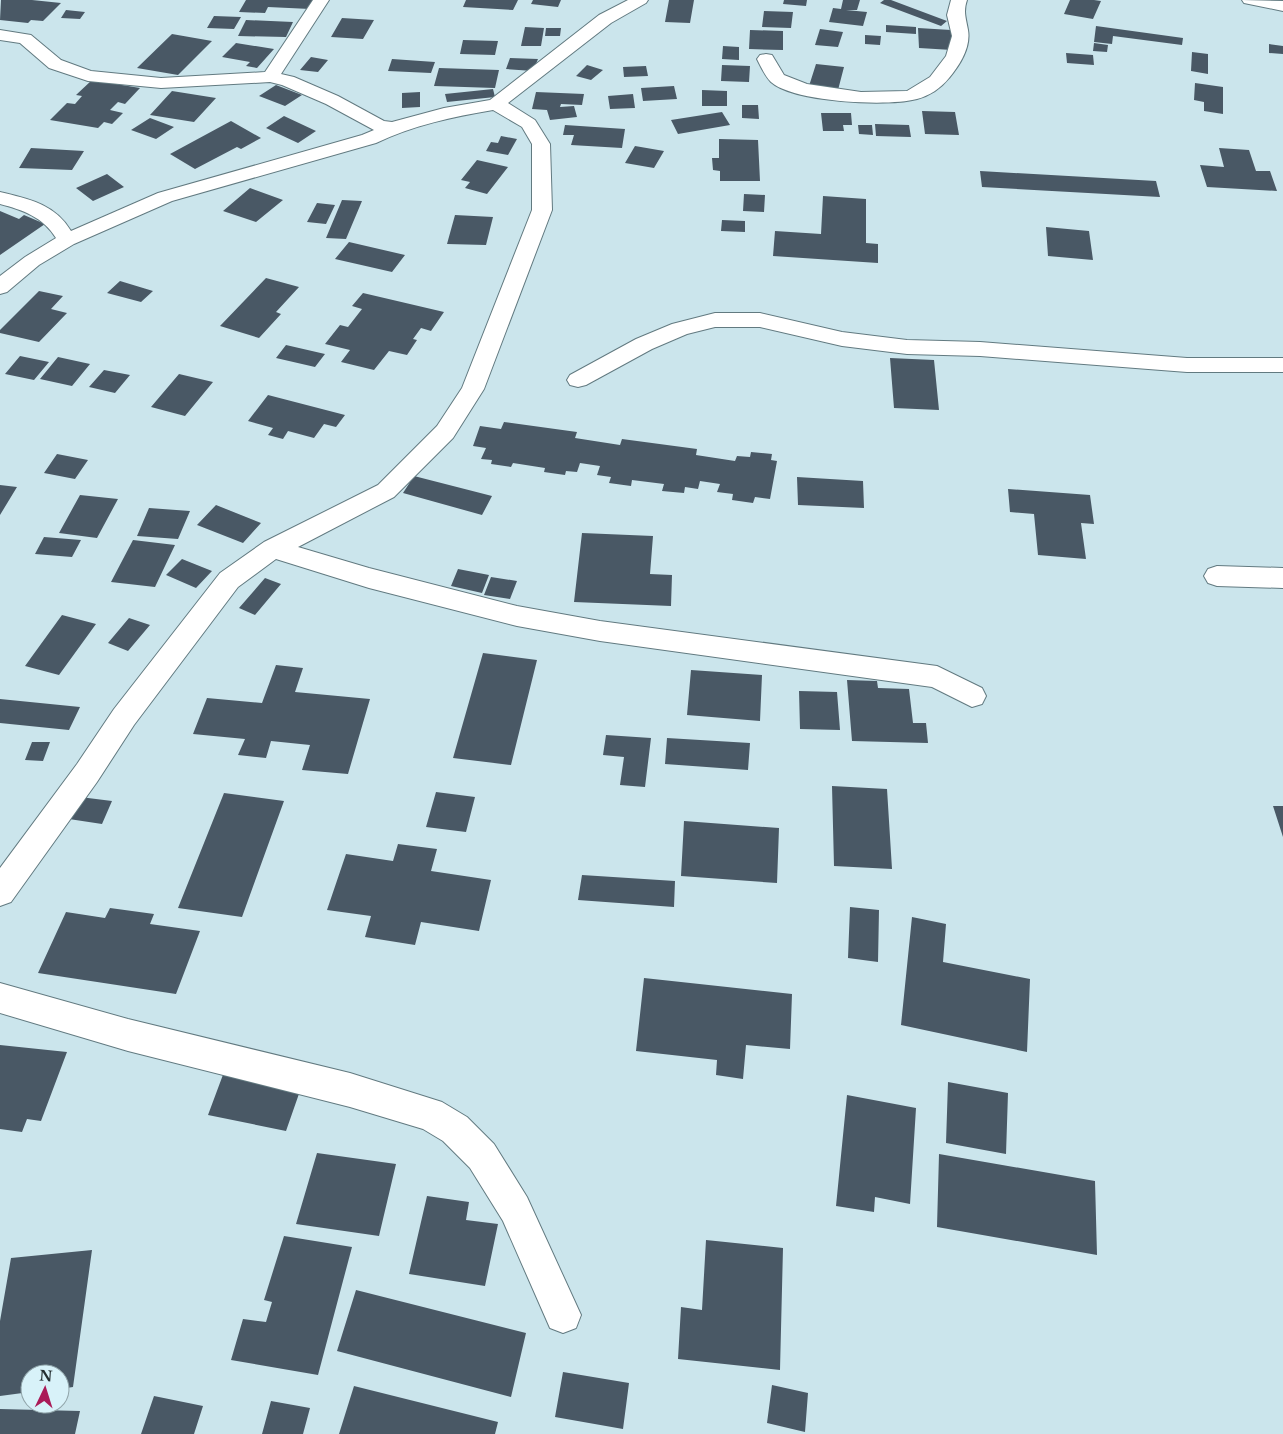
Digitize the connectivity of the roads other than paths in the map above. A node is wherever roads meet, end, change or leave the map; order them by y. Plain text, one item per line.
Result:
1 (321, 0) edge
2 (640, 0) edge
3 (959, 0) edge
4 (1250, 0) edge
5 (1283, 6) edge
6 (0, 35) edge
7 (766, 60) dead end
8 (270, 77) junction
9 (496, 104) junction
10 (393, 128) junction
11 (0, 198) edge
12 (67, 240) junction
13 (0, 287) edge
14 (1283, 365) edge
15 (578, 380) dead end
16 (273, 549) junction
17 (1217, 576) dead end
18 (1283, 578) edge
19 (972, 696) dead end
20 (0, 892) edge
21 (0, 998) edge
22 (563, 1315) dead end

1 - 8 street
2 - 9 street
3 - 7 street
4 - 5 street
6 - 8 street
8 - 10 street
9 - 10 street
9 - 16 street
10 - 12 street
11 - 12 street
12 - 13 street
14 - 15 street
16 - 19 street
16 - 20 street
17 - 18 street
21 - 22 street

